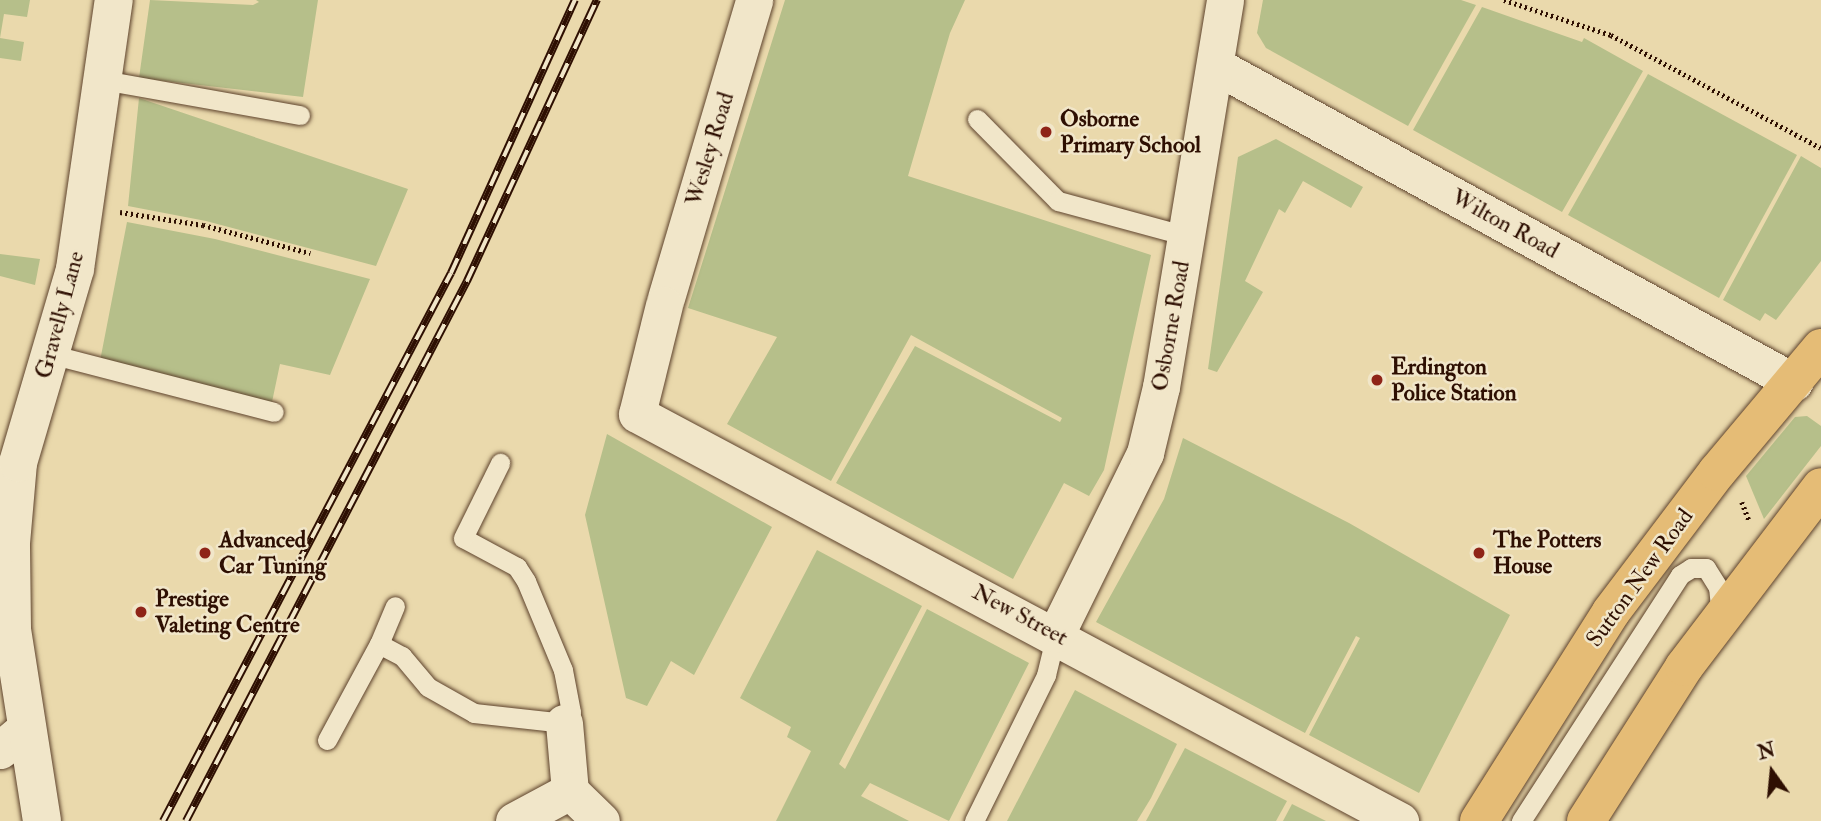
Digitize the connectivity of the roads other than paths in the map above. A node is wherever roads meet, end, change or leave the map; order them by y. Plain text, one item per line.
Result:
1 (114, 0) edge
2 (754, 0) edge
3 (1225, 0) edge
4 (1216, 66) junction
5 (103, 80) junction
6 (300, 115) dead end
7 (977, 120) dead end
8 (1187, 236) junction
9 (50, 354) junction
10 (1812, 371) edge
11 (274, 412) dead end
12 (637, 414) joint
13 (500, 463) dead end
14 (1821, 487) edge
15 (395, 606) dead end
16 (1721, 618) junction
17 (6, 629) edge
18 (1056, 634) junction
19 (379, 644) junction
20 (564, 723) junction
21 (13, 738) edge
22 (327, 740) dead end
23 (570, 791) junction
24 (42, 821) edge
25 (514, 821) edge
26 (601, 821) edge
27 (974, 821) edge
28 (1400, 821) edge
29 (1479, 821) edge
30 (1521, 821) edge
31 (1586, 821) edge

1 - 5 main road, Gravelly Lane
2 - 12 street, Wesley Road
3 - 4 street, Osborne Road
4 - 8 street, Osborne Road
4 - 10 street, Wilton Road
5 - 6 lane
5 - 9 main road, Gravelly Lane
7 - 8 lane
8 - 18 street, Osborne Road
9 - 11 lane
9 - 17 main road, Gravelly Lane
10 - 29 main road, Sutton New Road
12 - 18 street, New Street
13 - 20 lane
14 - 16 main road
15 - 19 lane
16 - 30 lane
16 - 31 main road
17 - 21 main road, Gravelly Lane
18 - 27 lane
18 - 28 street, New Street
19 - 20 lane
19 - 22 lane
20 - 23 street
21 - 24 main road, Gravelly Lane
23 - 25 street
23 - 26 street

